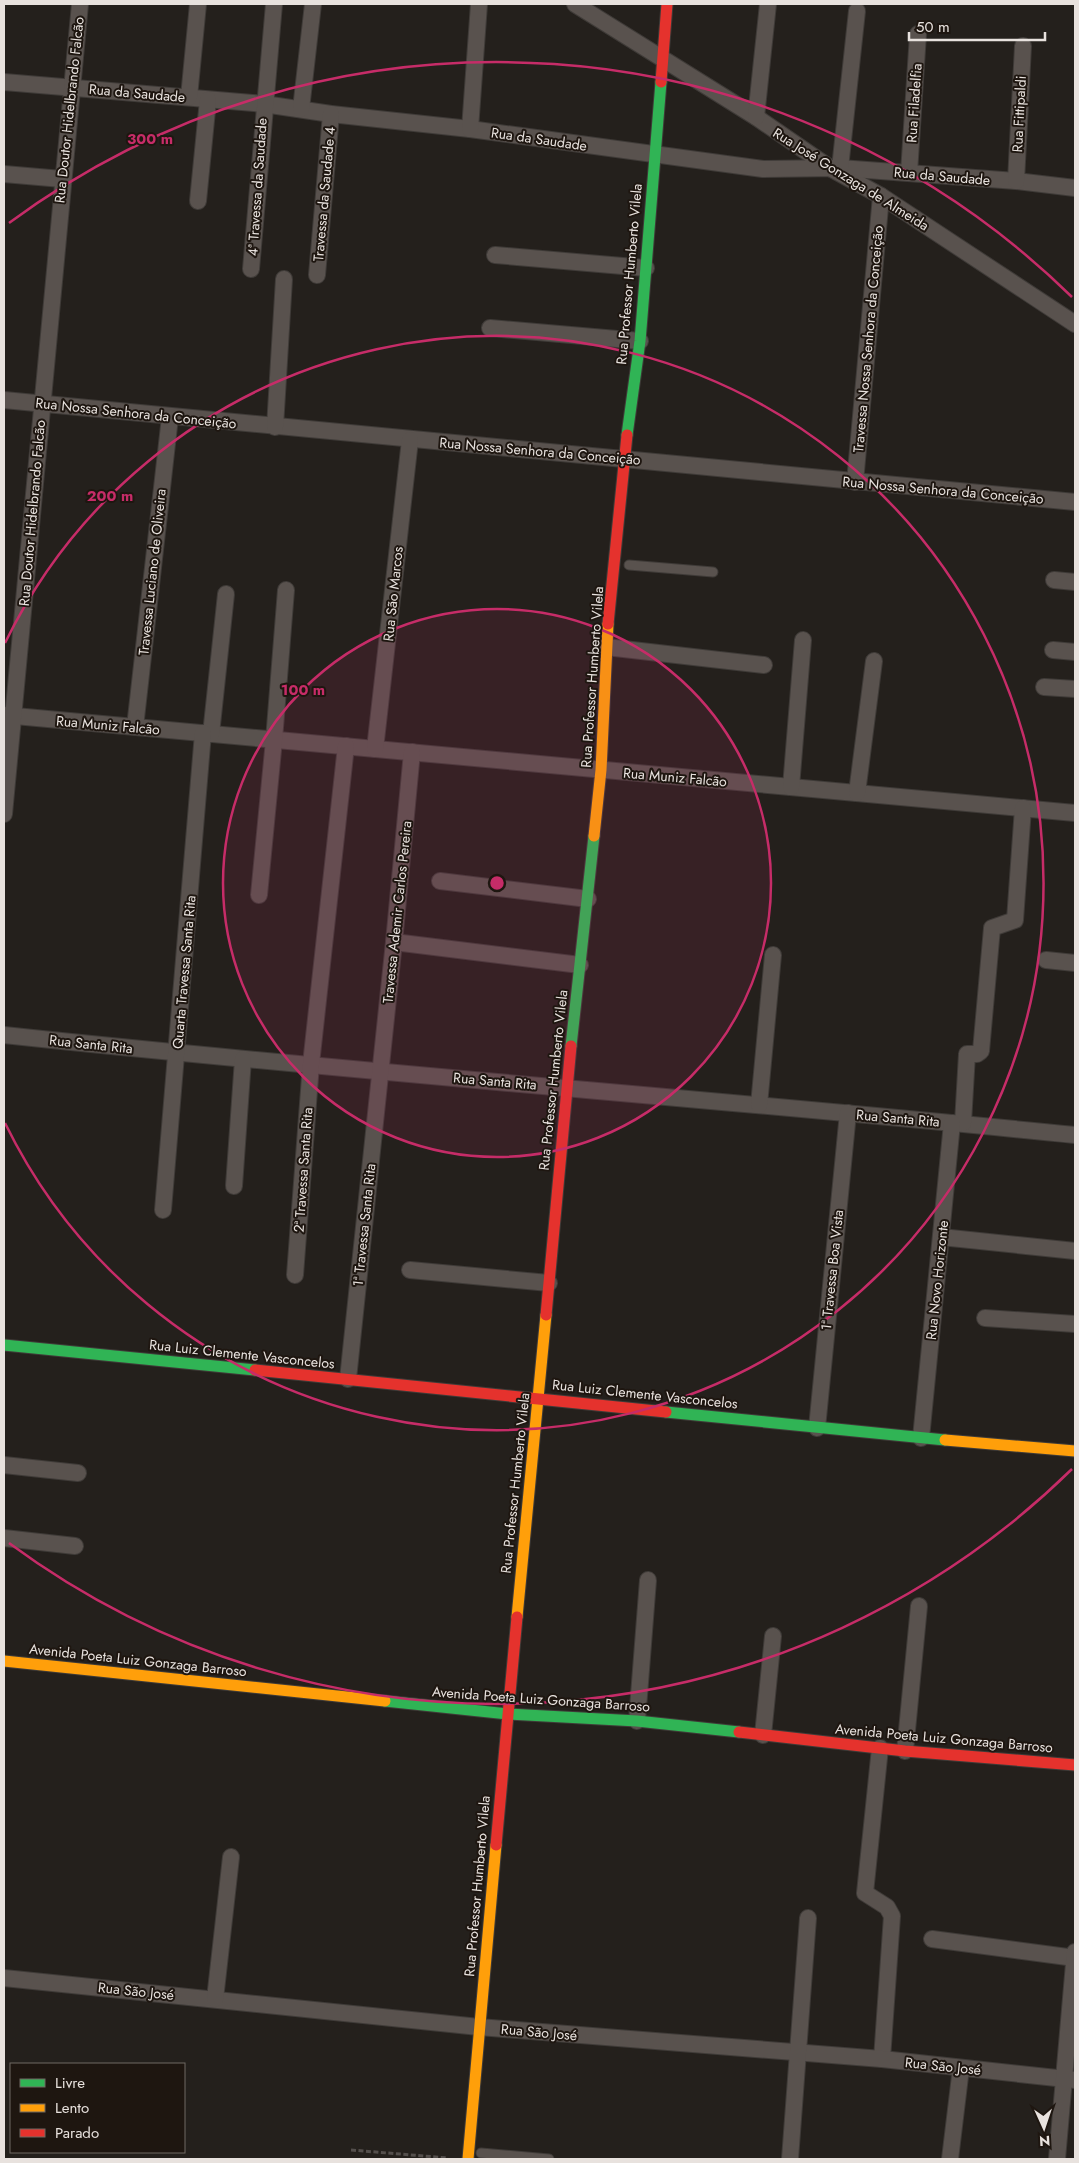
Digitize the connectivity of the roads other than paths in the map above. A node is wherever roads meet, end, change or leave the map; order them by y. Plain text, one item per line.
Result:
1 (80, 4) edge
2 (198, 4) edge
3 (274, 4) edge
4 (313, 4) edge
5 (479, 4) edge
6 (575, 4) edge
7 (667, 4) edge
8 (768, 4) edge
9 (857, 12) dead end
10 (918, 34) dead end
11 (1023, 46) dead end
12 (662, 58) junction
13 (4, 82) edge
14 (72, 88) junction
15 (189, 97) junction
16 (208, 100) junction
17 (264, 104) junction
18 (301, 109) junction
19 (331, 114) junction
20 (756, 117) junction
21 (470, 129) junction
22 (654, 155) junction
23 (835, 168) junction
24 (910, 173) junction
25 (4, 174) edge
26 (55, 178) junction
27 (1016, 181) junction
28 (1075, 188) edge
29 (881, 196) junction
30 (198, 201) dead end
31 (495, 255) dead end
32 (646, 268) junction
33 (251, 269) dead end
34 (317, 275) dead end
35 (284, 279) dead end
36 (1075, 324) edge
37 (490, 328) dead end
38 (640, 341) junction
39 (4, 400) edge
40 (42, 403) junction
41 (170, 417) junction
42 (275, 427) junction
43 (410, 440) junction
44 (624, 458) junction
45 (855, 482) junction
46 (1075, 502) edge
47 (621, 565) junction
48 (713, 572) dead end
49 (1054, 580) dead end
50 (1075, 582) edge
51 (286, 590) dead end
52 (226, 594) dead end
53 (803, 640) dead end
54 (606, 647) junction
55 (1053, 650) dead end
56 (1075, 652) edge
57 (874, 661) dead end
58 (764, 665) dead end
59 (1044, 687) dead end
60 (1075, 689) edge
61 (8, 716) edge
62 (135, 727) junction
63 (207, 734) junction
64 (274, 740) junction
65 (346, 746) junction
66 (376, 749) junction
67 (412, 752) junction
68 (601, 770) junction
69 (791, 787) junction
70 (857, 793) junction
71 (1023, 808) junction
72 (1075, 813) edge
73 (4, 814) edge
74 (440, 881) dead end
75 (259, 895) dead end
76 (588, 899) junction
77 (394, 942) junction
78 (773, 955) dead end
79 (1046, 960) dead end
80 (1075, 963) edge
81 (580, 965) junction
82 (4, 1035) edge
83 (178, 1054) junction
84 (243, 1059) junction
85 (311, 1064) junction
86 (381, 1071) junction
87 (567, 1087) junction
88 (759, 1105) junction
89 (848, 1113) junction
90 (958, 1123) junction
91 (1075, 1135) edge
92 (234, 1186) dead end
93 (163, 1210) dead end
94 (941, 1237) junction
95 (1075, 1251) edge
96 (410, 1270) dead end
97 (295, 1276) dead end
98 (549, 1283) junction
99 (985, 1318) dead end
100 (1075, 1324) edge
101 (4, 1345) edge
102 (348, 1380) junction
103 (539, 1398) junction
104 (817, 1428) junction
105 (921, 1438) junction
106 (1075, 1451) edge
107 (4, 1465) edge
108 (78, 1473) dead end
109 (4, 1538) edge
110 (75, 1546) dead end
111 (648, 1580) dead end
112 (919, 1606) dead end
113 (773, 1636) dead end
114 (4, 1661) edge
115 (508, 1714) junction
116 (637, 1721) junction
117 (763, 1735) junction
118 (880, 1748) junction
119 (905, 1751) junction
120 (1075, 1766) edge
121 (231, 1857) dead end
122 (808, 1918) dead end
123 (932, 1939) dead end
124 (1075, 1952) edge
125 (1075, 1958) edge
126 (4, 1978) edge
127 (215, 2000) junction
128 (479, 2027) junction
129 (798, 2053) junction
130 (882, 2060) junction
131 (961, 2068) junction
132 (1070, 2080) edge
133 (468, 2156) edge
134 (549, 2159) edge
135 (790, 2159) edge
136 (950, 2159) edge
137 (1057, 2159) edge

1 - 14 street, Rua Doutor Hidelbrando Falcão
2 - 15 street
3 - 17 street, 4ª Travessa da Saudade
4 - 18 street
5 - 21 street
6 - 12 street, Rua José Gonzaga de Almeida
7 - 12 street, Rua Professor Humberto Vilela
8 - 20 street
9 - 23 street
10 - 24 street, Rua Filadelfia
11 - 27 street, Rua Fittipaldi
12 - 20 street, Rua José Gonzaga de Almeida
12 - 22 street, Rua Professor Humberto Vilela
13 - 14 street, Rua da Saudade
14 - 15 street, Rua da Saudade
14 - 26 street, Rua Doutor Hidelbrando Falcão
15 - 16 street, Rua da Saudade
16 - 17 street, Rua da Saudade
16 - 30 street
17 - 18 street, Rua da Saudade
17 - 33 street, 4ª Travessa da Saudade
18 - 19 street, Rua da Saudade
19 - 21 street, Rua da Saudade
19 - 34 street, Travessa da Saudade 4
20 - 23 street, Rua José Gonzaga de Almeida
21 - 22 street, Rua da Saudade
22 - 23 street, Rua da Saudade
22 - 32 street, Rua Professor Humberto Vilela
23 - 24 street, Rua da Saudade
23 - 29 street, Rua José Gonzaga de Almeida
24 - 27 street, Rua da Saudade
25 - 26 street
26 - 40 street, Rua Doutor Hidelbrando Falcão
27 - 28 street, Rua da Saudade
29 - 36 street, Rua José Gonzaga de Almeida
29 - 45 street, Travessa Nossa Senhora da Conceição
31 - 32 street
32 - 38 street, Rua Professor Humberto Vilela
35 - 42 street
37 - 38 street
38 - 44 street, Rua Professor Humberto Vilela
39 - 40 street, Rua Nossa Senhora da Conceição
40 - 41 street, Rua Nossa Senhora da Conceição
40 - 61 street, Rua Doutor Hidelbrando Falcão
41 - 42 street, Rua Nossa Senhora da Conceição
41 - 62 street, Travessa Luciano de Oliveira
42 - 43 street, Rua Nossa Senhora da Conceição
43 - 44 street, Rua Nossa Senhora da Conceição
43 - 66 street, Rua São Marcos
44 - 45 street, Rua Nossa Senhora da Conceição
44 - 47 street, Rua Professor Humberto Vilela
45 - 46 street, Rua Nossa Senhora da Conceição
47 - 48 lane
47 - 54 street, Rua Professor Humberto Vilela
49 - 50 street
51 - 64 street
52 - 63 street
53 - 69 street
54 - 58 street
54 - 68 street, Rua Professor Humberto Vilela
55 - 56 street
57 - 70 street
59 - 60 street
61 - 62 street, Rua Muniz Falcão
61 - 73 street, Rua Doutor Hidelbrando Falcão
62 - 63 street, Rua Muniz Falcão
63 - 64 street, Rua Muniz Falcão
63 - 83 street, Quarta Travessa Santa Rita
64 - 65 street, Rua Muniz Falcão
64 - 75 street
65 - 66 street, Rua Muniz Falcão
65 - 85 street, 2ª Travessa Santa Rita
66 - 67 street, Rua Muniz Falcão
67 - 68 street, Rua Muniz Falcão
67 - 77 street, Travessa Ademir Carlos Pereira
68 - 69 street, Rua Muniz Falcão
68 - 76 street, Rua Professor Humberto Vilela
69 - 70 street, Rua Muniz Falcão
70 - 71 street, Rua Muniz Falcão
71 - 72 street, Rua Muniz Falcão
71 - 90 street, Rua Novo Horizonte
74 - 76 street
76 - 81 street, Rua Professor Humberto Vilela
77 - 81 street
77 - 86 street, Travessa Ademir Carlos Pereira
78 - 88 street
79 - 80 street
81 - 87 street, Rua Professor Humberto Vilela
82 - 83 street, Rua Santa Rita
83 - 84 street, Rua Santa Rita
83 - 93 street, Quarta Travessa Santa Rita
84 - 85 street, Rua Santa Rita
84 - 92 street
85 - 86 street, Rua Santa Rita
85 - 97 street, 2ª Travessa Santa Rita
86 - 87 street, Rua Santa Rita
86 - 102 street, 1ª Travessa Santa Rita
87 - 88 street, Rua Santa Rita
87 - 98 street, Rua Professor Humberto Vilela
88 - 89 street, Rua Santa Rita
89 - 90 street, Rua Santa Rita
89 - 104 street, 1ª Travessa Boa Vista
90 - 91 street, Rua Santa Rita
90 - 94 street, Rua Novo Horizonte
94 - 95 street
94 - 105 street, Rua Novo Horizonte
96 - 98 street
98 - 103 street, Rua Professor Humberto Vilela
99 - 100 street
101 - 102 street, Rua Luiz Clemente Vasconcelos
102 - 103 street, Rua Luiz Clemente Vasconcelos
103 - 104 street, Rua Luiz Clemente Vasconcelos
103 - 115 street, Rua Professor Humberto Vilela
104 - 105 street, Rua Luiz Clemente Vasconcelos
105 - 106 street, Rua Luiz Clemente Vasconcelos
107 - 108 street
109 - 110 street
111 - 116 street
112 - 119 street
113 - 117 street
114 - 115 street, Avenida Poeta Luiz Gonzaga Barroso
115 - 116 street, Avenida Poeta Luiz Gonzaga Barroso
115 - 128 street, Rua Professor Humberto Vilela
116 - 117 street, Avenida Poeta Luiz Gonzaga Barroso
117 - 118 street, Avenida Poeta Luiz Gonzaga Barroso
118 - 119 street, Avenida Poeta Luiz Gonzaga Barroso
118 - 130 street
119 - 120 street, Avenida Poeta Luiz Gonzaga Barroso
121 - 127 street
122 - 129 street
123 - 125 street
124 - 125 street
125 - 132 street
126 - 127 street, Rua São José
127 - 128 street, Rua São José
128 - 129 street, Rua São José
128 - 133 street, Rua Professor Humberto Vilela
129 - 130 street, Rua São José
129 - 135 street
130 - 131 street, Rua São José
131 - 132 street, Rua São José
131 - 136 street
132 - 137 street
133 - 134 lane

